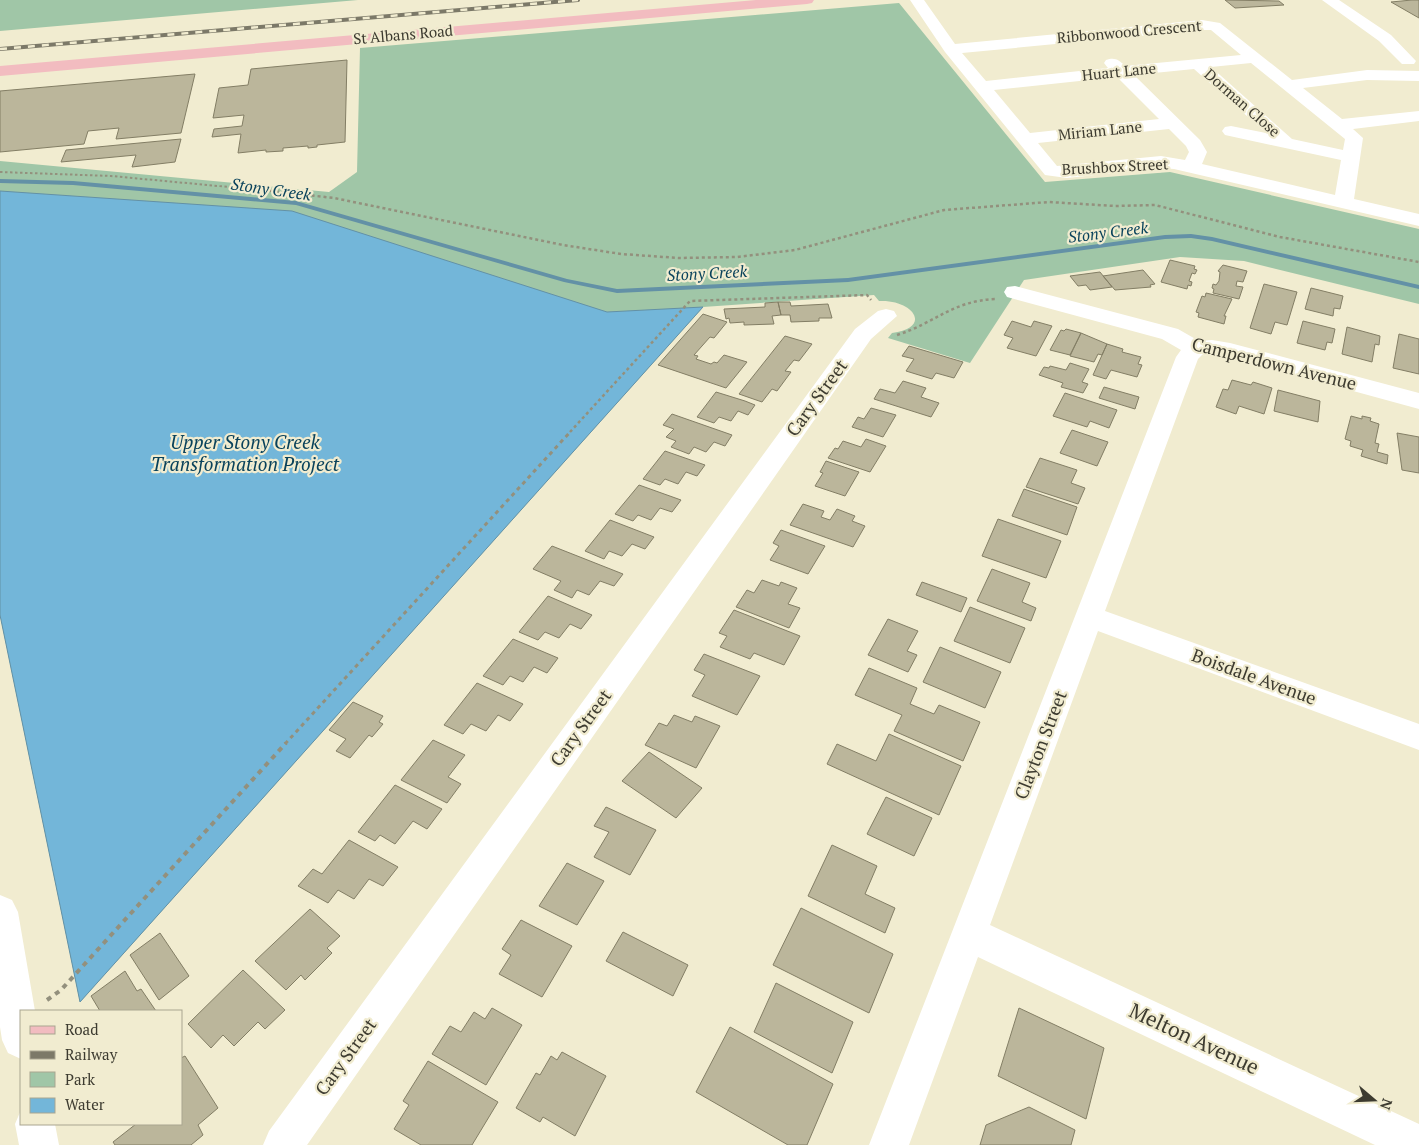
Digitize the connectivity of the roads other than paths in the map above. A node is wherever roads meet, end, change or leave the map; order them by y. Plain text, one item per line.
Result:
1 (807, 0) edge
2 (917, 0) edge
3 (1329, 0) edge
4 (1344, 0) edge
5 (1084, 36) junction
6 (951, 49) junction
7 (1255, 58) junction
8 (1415, 63) edge
9 (1198, 64) junction
10 (0, 71) edge
11 (1121, 72) junction
12 (1289, 84) junction
13 (982, 86) junction
14 (1419, 116) edge
15 (1173, 123) junction
16 (1339, 125) junction
17 (1230, 131) dead end
18 (1026, 139) junction
19 (1287, 142) junction
20 (1352, 156) junction
21 (1191, 167) junction
22 (1344, 202) junction
23 (1419, 220) edge
24 (1008, 295) road end
25 (890, 326) road end
26 (1195, 348) junction
27 (1419, 401) edge
28 (1090, 617) junction
29 (1419, 737) edge
30 (0, 912) edge
31 (969, 934) junction
32 (20, 1034) edge
33 (35, 1125) edge
34 (39, 1145) edge
35 (283, 1145) edge
36 (889, 1145) edge
37 (1419, 1145) edge

1 - 10 main road, St Albans Road
2 - 6 street, Brushbox Street
3 - 8 street
4 - 8 street
5 - 6 street, Ribbonwood Crescent
5 - 7 street, Ribbonwood Crescent
5 - 11 street
6 - 13 street, Brushbox Street
7 - 9 street, Huart Lane
7 - 12 street, Ribbonwood Crescent
8 - 12 street
9 - 11 street, Huart Lane
9 - 19 street, Dorman Close
11 - 13 street, Huart Lane
11 - 15 street
12 - 16 street, Ribbonwood Crescent
13 - 18 street, Brushbox Street
14 - 16 street
15 - 18 street, Miriam Lane
15 - 21 street
16 - 20 street, Ribbonwood Crescent
17 - 19 street, Dorman Close
18 - 21 street, Brushbox Street
19 - 20 street, Dorman Close
20 - 22 street, Ribbonwood Crescent
21 - 22 street, Brushbox Street
22 - 23 street, Brushbox Street
24 - 26 street, Camperdown Avenue
25 - 35 street, Cary Street
26 - 27 street, Camperdown Avenue
26 - 28 street, Clayton Street
28 - 29 street, Boisdale Avenue
28 - 31 street, Clayton Street
30 - 32 street
31 - 36 street, Clayton Street
31 - 37 street, Melton Avenue
33 - 34 street

